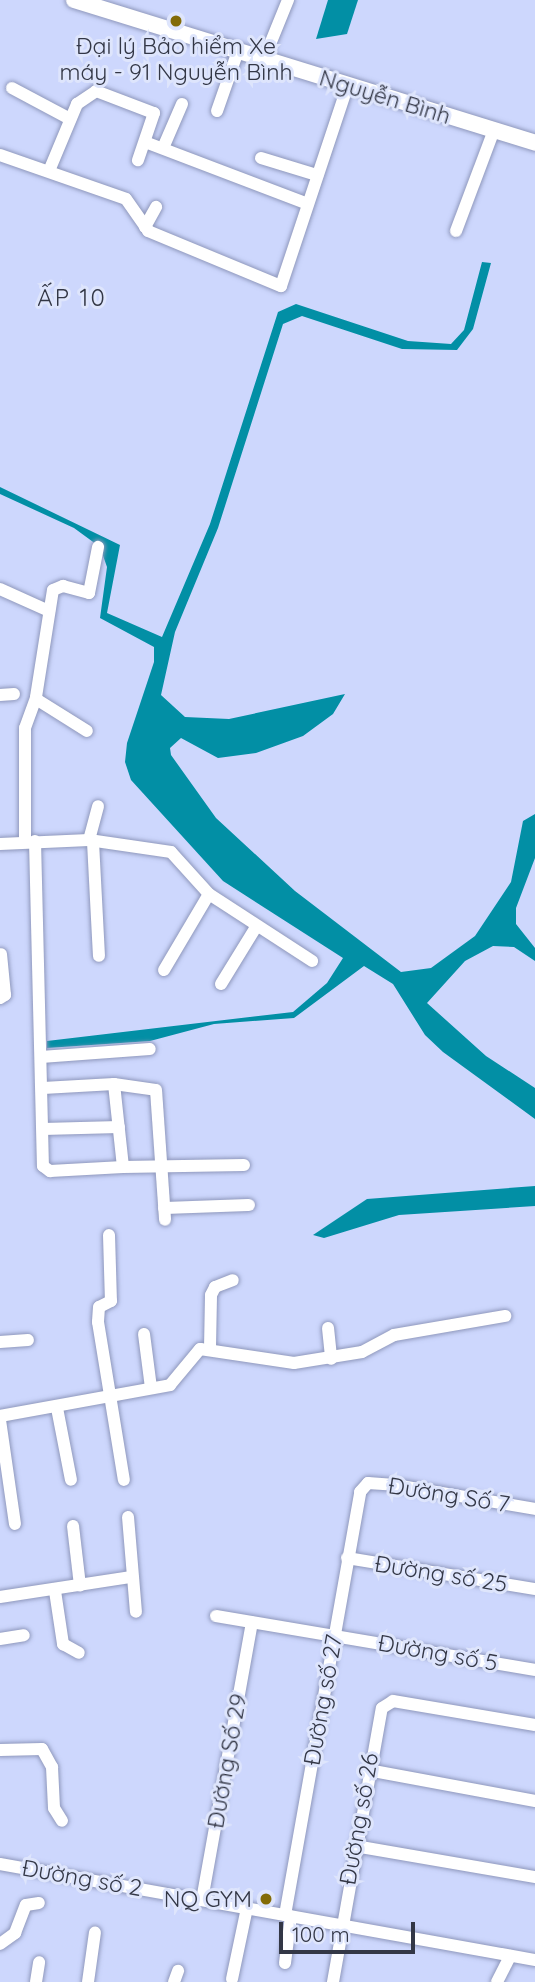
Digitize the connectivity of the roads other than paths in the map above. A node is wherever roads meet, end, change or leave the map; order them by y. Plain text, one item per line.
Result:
1 (74, 0) edge
2 (288, 0) edge
3 (238, 51) junction
4 (264, 60) junction
5 (348, 85) junction
6 (12, 88) dead end
7 (182, 104) dead end
8 (217, 111) dead end
9 (70, 119) junction
10 (494, 130) junction
11 (145, 142) junction
12 (535, 143) edge
13 (163, 148) junction
14 (0, 155) edge
15 (261, 158) dead end
16 (138, 160) dead end
17 (49, 171) junction
18 (317, 176) junction
19 (308, 204) junction
20 (156, 207) dead end
21 (145, 228) junction
22 (456, 230) dead end
23 (98, 547) dead end
24 (0, 589) edge
25 (49, 611) junction
26 (14, 694) dead end
27 (0, 695) edge
28 (36, 699) junction
29 (86, 732) dead end
30 (98, 806) dead end
31 (30, 841) junction
32 (91, 841) junction
33 (0, 844) edge
34 (209, 894) junction
35 (256, 927) junction
36 (1, 954) edge
37 (99, 957) dead end
38 (312, 961) dead end
39 (164, 970) dead end
40 (221, 984) dead end
41 (0, 998) edge
42 (150, 1049) dead end
43 (41, 1057) junction
44 (114, 1084) junction
45 (43, 1088) junction
46 (119, 1128) junction
47 (43, 1129) junction
48 (162, 1165) junction
49 (244, 1165) dead end
50 (123, 1167) junction
51 (249, 1205) dead end
52 (109, 1235) dead end
53 (233, 1280) dead end
54 (505, 1316) dead end
55 (328, 1328) dead end
56 (144, 1334) dead end
57 (28, 1340) dead end
58 (0, 1342) edge
59 (210, 1348) junction
60 (331, 1359) junction
61 (151, 1388) junction
62 (107, 1397) junction
63 (57, 1408) junction
64 (0, 1418) edge
65 (71, 1480) dead end
66 (124, 1480) dead end
67 (364, 1486) joint
68 (535, 1509) edge
69 (128, 1517) dead end
70 (15, 1524) dead end
71 (73, 1526) dead end
72 (347, 1558) junction
73 (131, 1577) junction
74 (80, 1586) junction
75 (535, 1589) edge
76 (55, 1591) junction
77 (0, 1597) edge
78 (136, 1612) dead end
79 (216, 1616) dead end
80 (251, 1622) junction
81 (24, 1635) dead end
82 (334, 1636) junction
83 (0, 1639) edge
84 (79, 1653) dead end
85 (535, 1670) edge
86 (535, 1725) edge
87 (0, 1750) edge
88 (368, 1770) junction
89 (535, 1801) edge
90 (62, 1821) dead end
91 (355, 1846) junction
92 (0, 1864) edge
93 (535, 1877) edge
94 (202, 1900) junction
95 (39, 1903) dead end
96 (247, 1908) junction
97 (289, 1920) junction
98 (94, 1932) dead end
99 (340, 1932) junction
100 (0, 1944) edge
101 (510, 1956) junction
102 (535, 1960) edge
103 (39, 1962) dead end
104 (285, 1963) dead end
105 (232, 1979) dead end
106 (36, 1982) edge
107 (88, 1982) edge
108 (333, 1982) edge
109 (497, 1982) edge

1 - 3 main road, Nguyễn Bình
2 - 4 street
3 - 4 main road, Nguyễn Bình
3 - 8 street
4 - 5 main road, Nguyễn Bình
5 - 10 main road, Nguyễn Bình
5 - 18 street
6 - 9 street
7 - 13 street
9 - 11 street
9 - 17 street
10 - 12 main road, Nguyễn Bình
10 - 22 street
11 - 13 street
11 - 16 street
13 - 19 street
14 - 17 street
15 - 18 street
17 - 21 street
18 - 19 street
19 - 21 street
20 - 21 street
23 - 25 street
24 - 25 street
25 - 28 street
26 - 27 street
28 - 29 street
28 - 31 street
30 - 32 street
31 - 32 street
31 - 33 street
31 - 43 street
32 - 34 street
32 - 37 street
34 - 35 street
34 - 39 street
35 - 38 street
35 - 40 street
36 - 41 street
42 - 43 street
43 - 45 street
44 - 45 street
44 - 46 street
44 - 48 street
45 - 47 street
46 - 47 street
46 - 50 street
47 - 50 street
48 - 49 street
48 - 50 street
48 - 51 street
52 - 62 street
53 - 59 street
54 - 60 street
55 - 60 street
56 - 61 street
57 - 58 street
59 - 60 street
59 - 61 street
61 - 62 street
62 - 63 street
62 - 66 street
63 - 64 street
63 - 65 street
64 - 70 street
67 - 68 street, Đường Số 7
67 - 72 street, Đường số 27
69 - 73 street
71 - 74 street
72 - 75 street, Đường số 25
72 - 82 street, Đường số 27
73 - 74 street
73 - 78 street
74 - 76 street
76 - 77 street
76 - 84 street
79 - 80 street, Đường số 5
80 - 82 street, Đường số 5
80 - 94 street, Đường Số 29
81 - 83 street
82 - 85 street, Đường số 5
82 - 97 street, Đường số 27
86 - 88 street, Đường số 26
87 - 90 street
88 - 89 street
88 - 91 street, Đường số 26
91 - 93 street
91 - 99 street, Đường số 26
92 - 94 street, Đường số 2
94 - 96 street, Đường số 2
95 - 100 street
96 - 97 street, Đường số 2
96 - 105 street
97 - 99 street, Đường số 2
97 - 104 street, Đường số 27
98 - 107 street
99 - 101 street, Đường số 2
99 - 108 street, Đường số 26
101 - 102 street, Đường số 2
101 - 109 street
103 - 106 street

